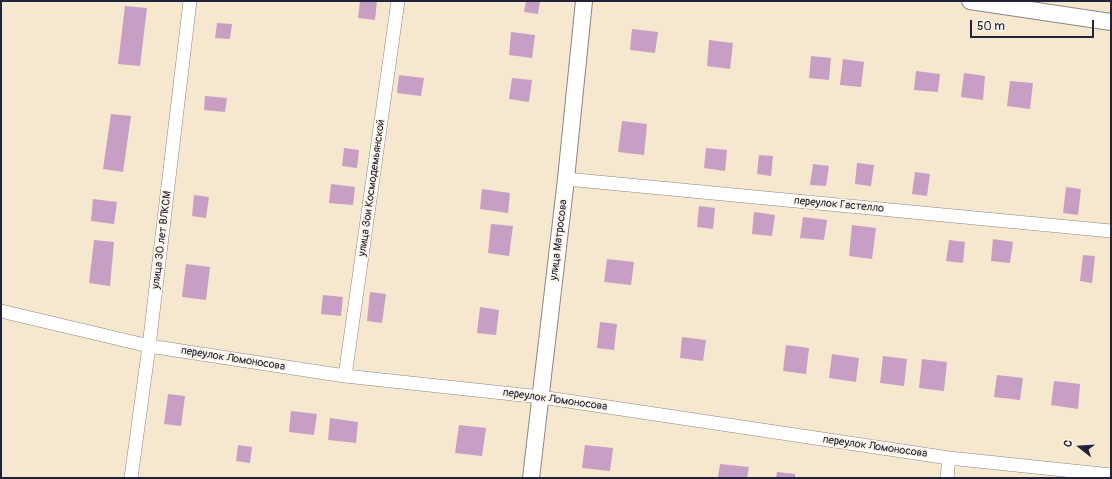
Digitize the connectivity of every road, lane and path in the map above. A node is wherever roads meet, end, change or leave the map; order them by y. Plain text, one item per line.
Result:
1 (190, 1) edge
2 (398, 1) edge
3 (584, 1) edge
4 (970, 1) edge
5 (1111, 22) edge
6 (566, 179) junction
7 (1111, 231) edge
8 (1, 311) edge
9 (150, 346) junction
10 (345, 376) junction
11 (541, 397) junction
12 (949, 458) junction
13 (1111, 475) edge
14 (131, 478) edge
15 (531, 478) edge
16 (946, 478) edge

1 - 9 street, улица 30 лет ВЛКСМ
2 - 10 street, улица Зои Космодемьянской
3 - 6 street, улица Матросова
4 - 5 street
6 - 7 street, переулок Гастелло
6 - 11 street, улица Матросова
8 - 9 street, переулок Ломоносова
9 - 10 street, переулок Ломоносова
9 - 14 street, улица 30 лет ВЛКСМ
10 - 11 street, переулок Ломоносова
11 - 12 street, переулок Ломоносова
11 - 15 street, улица Матросова
12 - 13 street, переулок Ломоносова
12 - 16 street

